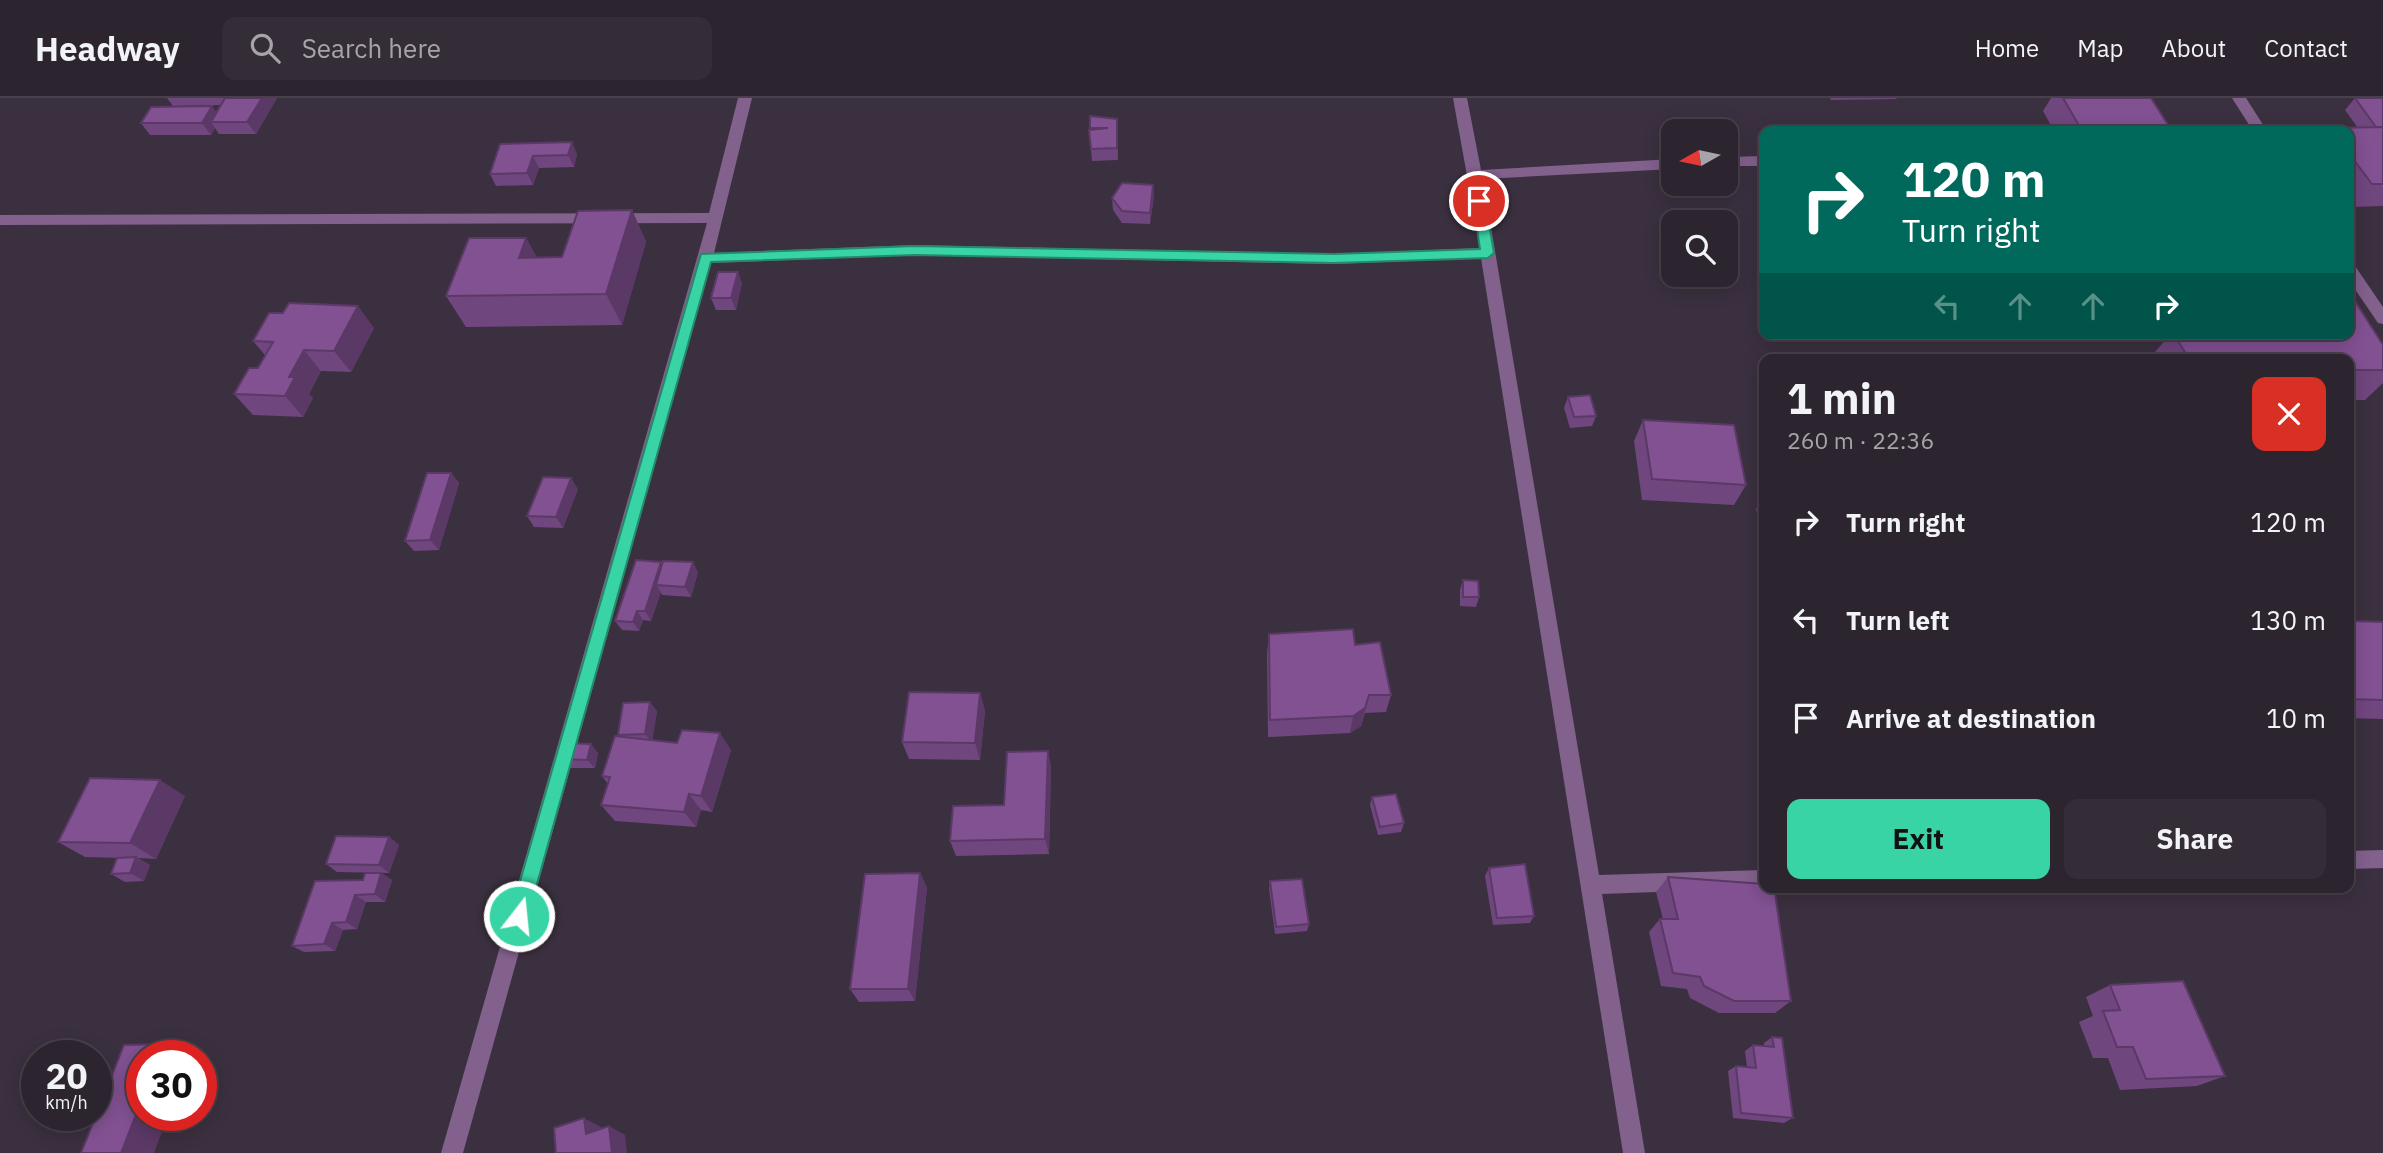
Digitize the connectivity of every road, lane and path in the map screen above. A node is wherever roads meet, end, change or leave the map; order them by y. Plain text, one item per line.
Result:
1 (745, 98) edge
2 (1460, 98) edge
3 (2239, 98) edge
4 (2257, 126) edge
5 (1759, 161) edge
6 (1738, 162) edge
7 (1661, 165) edge
8 (1475, 174) junction
9 (716, 218) junction
10 (0, 220) edge
11 (1488, 253) junction
12 (705, 258) junction
13 (2354, 276) edge
14 (2383, 319) edge
15 (2383, 859) edge
16 (2354, 860) edge
17 (1759, 879) edge
18 (1591, 885) junction
19 (452, 1153) edge
20 (1634, 1153) edge

1 - 9 street
2 - 8 street
3 - 4 street
5 - 6 street
7 - 8 street
8 - 11 street
9 - 10 street
9 - 12 street
11 - 12 street
11 - 18 street
12 - 19 street
13 - 14 street
15 - 16 street
17 - 18 street
18 - 20 street

